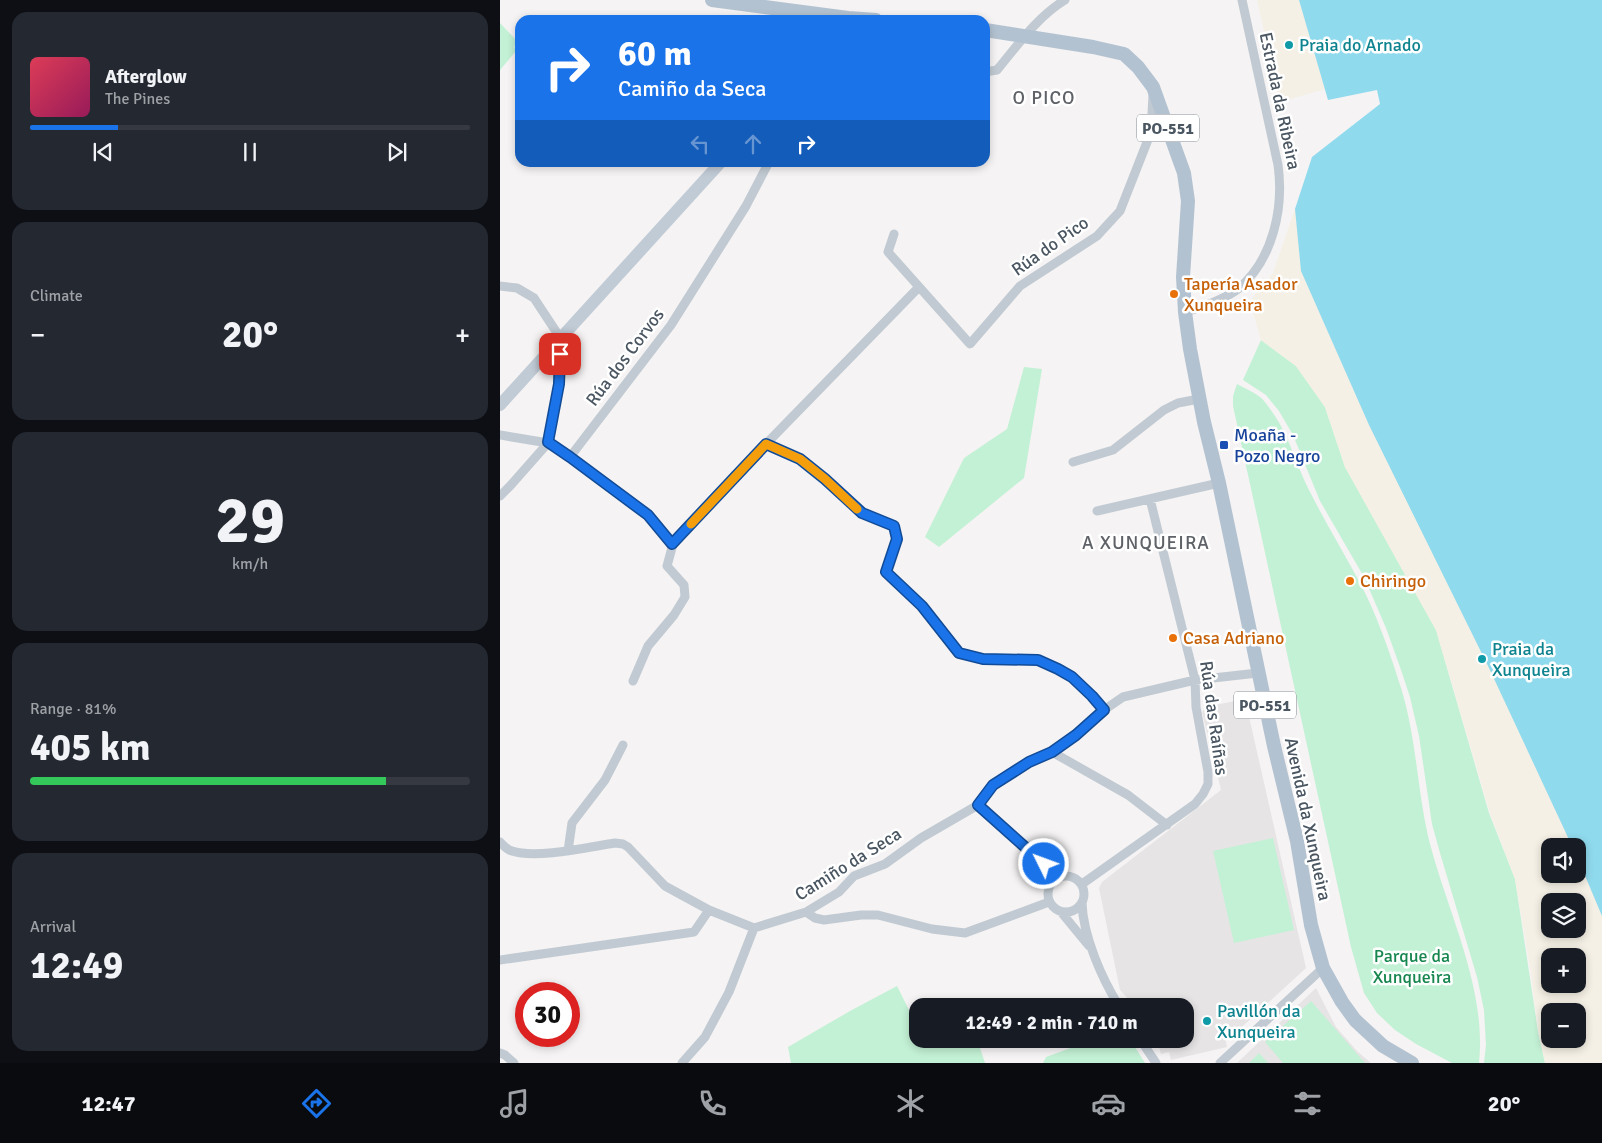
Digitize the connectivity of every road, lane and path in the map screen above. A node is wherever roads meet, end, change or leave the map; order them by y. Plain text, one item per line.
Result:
1 (712, 0) edge
2 (1065, 0) edge
3 (1242, 0) edge
4 (819, 15) edge
5 (990, 31) edge
6 (1025, 36) junction
7 (990, 71) edge
8 (1153, 87) junction
9 (716, 167) edge
10 (766, 167) edge
11 (894, 234) dead end
12 (500, 286) edge
13 (919, 287) junction
14 (1185, 312) junction
15 (561, 339) junction
16 (1199, 399) junction
17 (500, 405) edge
18 (500, 435) edge
19 (548, 442) junction
20 (766, 444) junction
21 (570, 457) junction
22 (1073, 462) dead end
23 (1219, 483) junction
24 (500, 496) edge
25 (1150, 499) junction
26 (1097, 511) dead end
27 (672, 544) junction
28 (1258, 673) junction
29 (1195, 680) junction
30 (633, 681) dead end
31 (1104, 710) junction
32 (623, 745) dead end
33 (1052, 752) junction
34 (978, 805) junction
35 (1167, 825) junction
36 (500, 842) edge
37 (568, 850) junction
38 (1056, 878) junction
39 (1082, 884) junction
40 (1049, 902) junction
41 (1082, 904) junction
42 (709, 910) junction
43 (806, 912) junction
44 (1061, 912) junction
45 (754, 928) junction
46 (1090, 948) junction
47 (500, 960) edge
48 (1323, 968) junction
49 (1114, 998) edge
50 (1146, 1048) edge
51 (500, 1053) edge
52 (514, 1063) edge
53 (682, 1063) edge
54 (1156, 1063) edge
55 (1220, 1063) edge
56 (1412, 1063) edge

1 - 4 main road
2 - 6 street
3 - 14 street, Estrada da Ribeira
5 - 6 main road, PO-551
6 - 7 street
6 - 8 main road, PO-551
8 - 13 street, Rúa do Pico
8 - 14 main road, PO-551
9 - 15 street
10 - 21 street, Rúa dos Corvos
11 - 13 street, Rúa do Pico
12 - 15 street
13 - 20 street
14 - 16 main road, Avenida da Xunqueira / PO-551
15 - 17 street
15 - 19 street, Rúa dos Corvos
16 - 22 street
16 - 23 main road, Avenida da Xunqueira / PO-551
18 - 19 street
19 - 21 street
19 - 24 street
20 - 27 street
20 - 31 street
21 - 27 street
23 - 25 street
23 - 28 main road, Avenida da Xunqueira / PO-551
25 - 26 street
25 - 29 street, Rúa das Raíñas
27 - 30 street
28 - 29 street, Camiño da Seca
28 - 48 main road, Avenida da Xunqueira / PO-551
29 - 31 street, Camiño da Seca
29 - 35 street, Rúa das Raíñas
31 - 33 street, Camiño da Seca
32 - 37 street
33 - 34 street, Camiño da Seca
33 - 35 street
34 - 38 street
34 - 43 street, Camiño da Seca
35 - 39 street, Rúa das Raíñas
36 - 37 street
37 - 42 street
38 - 39 street
38 - 40 street
39 - 41 street
40 - 43 street
40 - 44 street
41 - 44 street
41 - 46 street
42 - 45 street
42 - 47 street
43 - 45 street, Camiño da Seca
44 - 46 street
45 - 53 street
46 - 49 street
48 - 55 street
48 - 56 main road, Avenida da Xunqueira / PO-551
50 - 54 street
51 - 52 street

